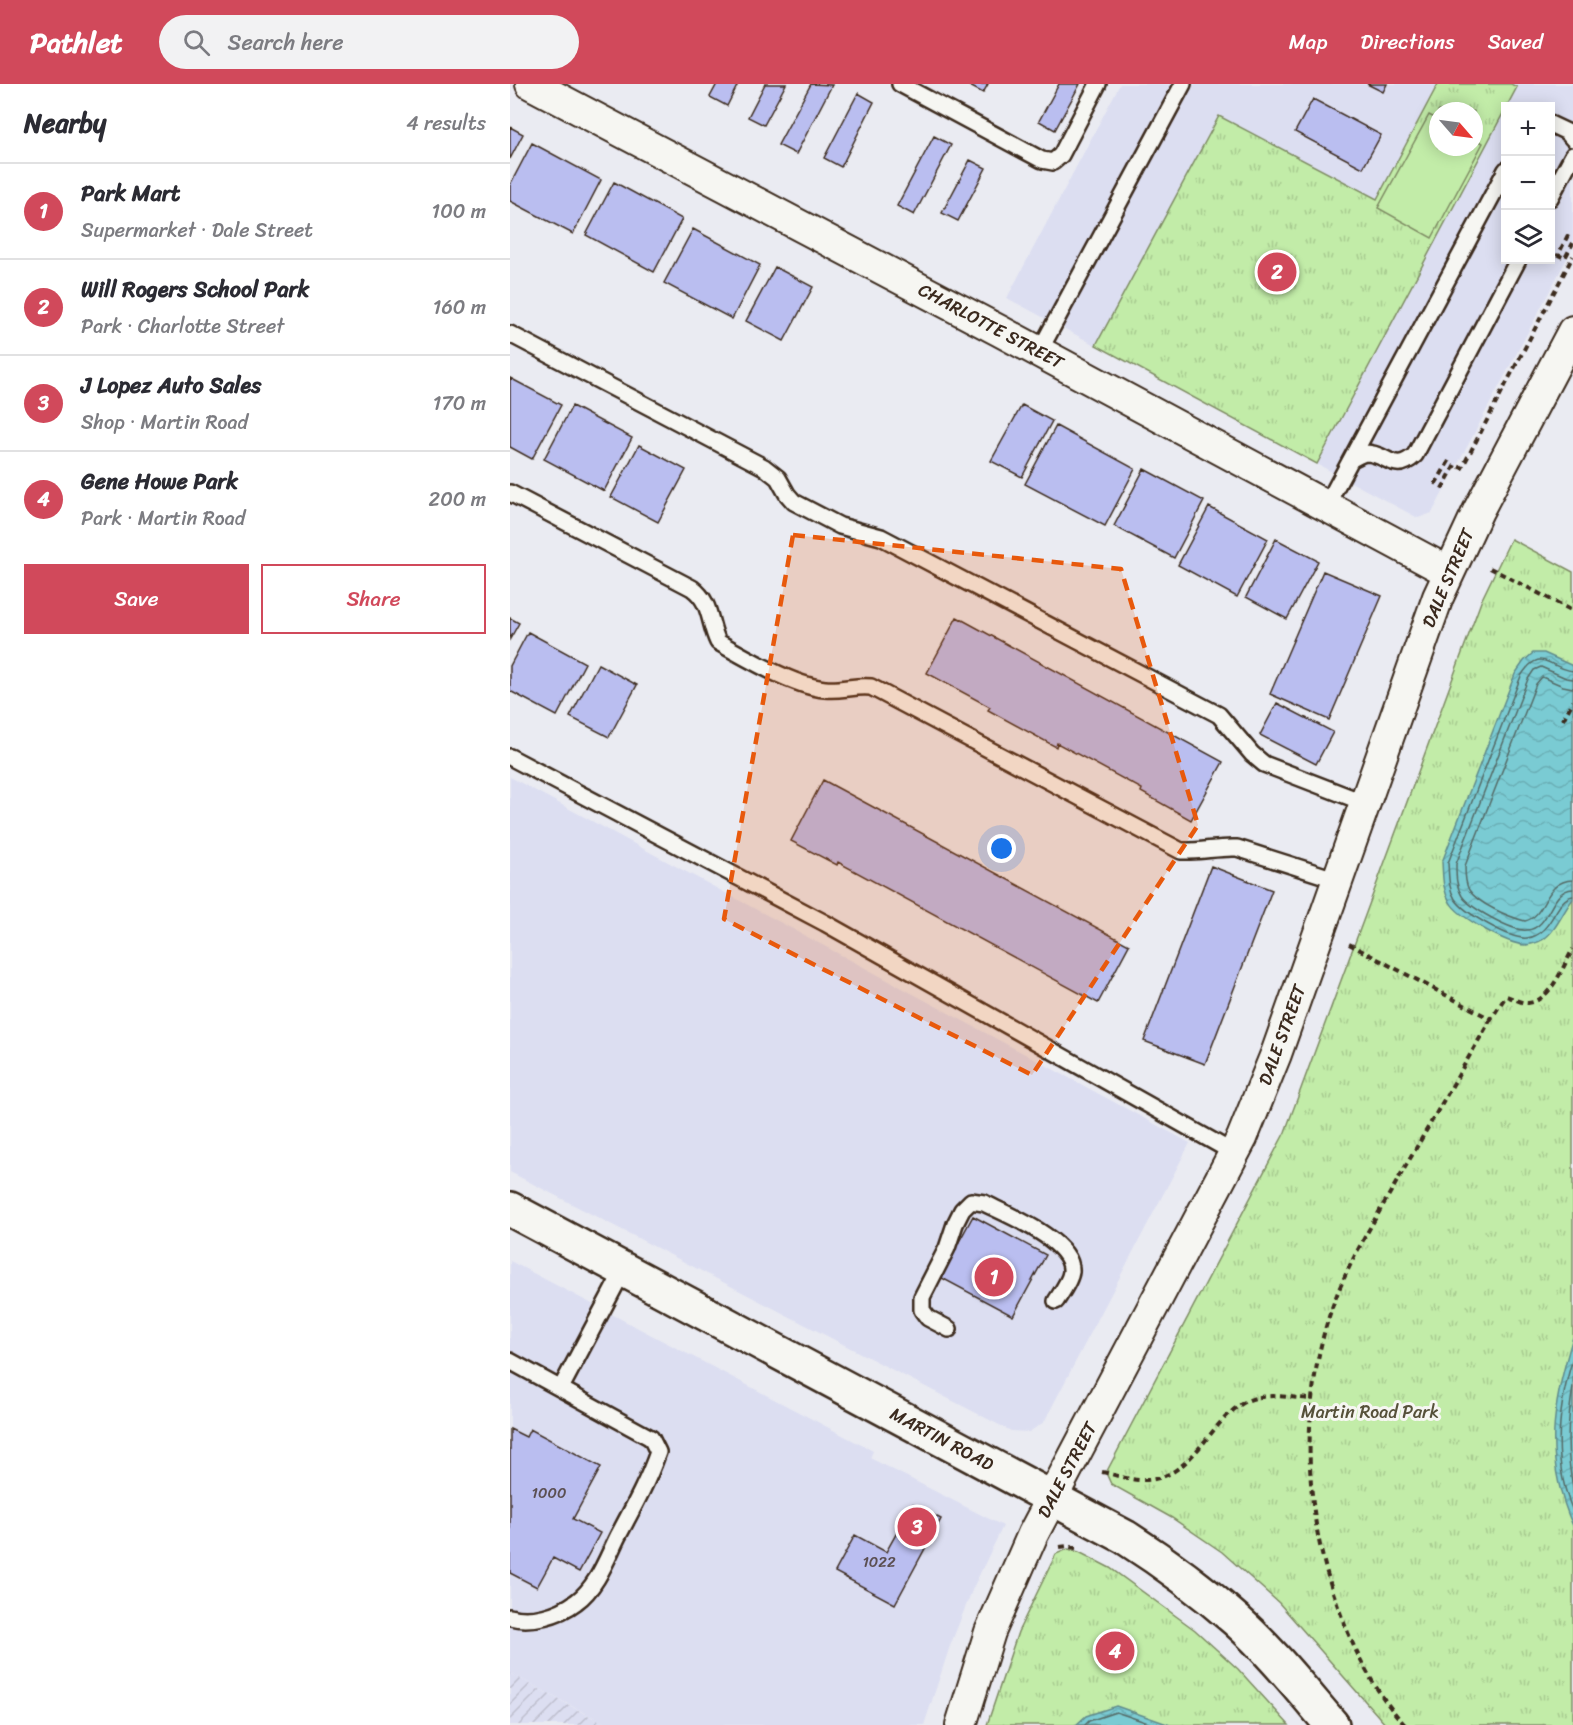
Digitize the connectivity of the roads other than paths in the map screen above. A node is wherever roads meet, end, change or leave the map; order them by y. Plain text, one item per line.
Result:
1 (531, 84) edge
2 (900, 84) edge
3 (1098, 84) edge
4 (1183, 84) edge
5 (1555, 126) edge
6 (1573, 139) edge
7 (1573, 155) edge
8 (1501, 179) edge
9 (1555, 190) edge
10 (1516, 264) edge
11 (1573, 331) edge
12 (510, 333) edge
13 (1039, 352) junction
14 (1352, 459) junction
15 (510, 493) edge
16 (1326, 506) junction
17 (1449, 572) junction
18 (510, 757) edge
19 (1365, 803) junction
20 (1338, 880) junction
21 (1234, 1153) junction
22 (510, 1209) edge
23 (624, 1269) junction
24 (1056, 1301) dead end
25 (949, 1329) dead end
26 (510, 1361) edge
27 (561, 1388) junction
28 (1052, 1498) junction
29 (510, 1617) edge
30 (961, 1725) edge
31 (1332, 1725) edge

1 - 13 street, CHARLOTTE STREET
2 - 3 lane
4 - 13 lane
5 - 6 lane
7 - 9 lane
8 - 14 lane
10 - 14 lane
11 - 17 street, DALE STREET
12 - 19 lane
13 - 16 street, CHARLOTTE STREET
14 - 16 lane
15 - 20 lane
16 - 17 street, CHARLOTTE STREET
17 - 19 street, DALE STREET
18 - 21 lane
19 - 20 street, DALE STREET
20 - 21 street, DALE STREET
21 - 28 street, DALE STREET
22 - 23 street, MARTIN ROAD
23 - 27 lane
23 - 28 street, MARTIN ROAD
24 - 25 lane
26 - 27 lane
27 - 29 lane
28 - 30 street, DALE STREET
28 - 31 street, MARTIN ROAD

